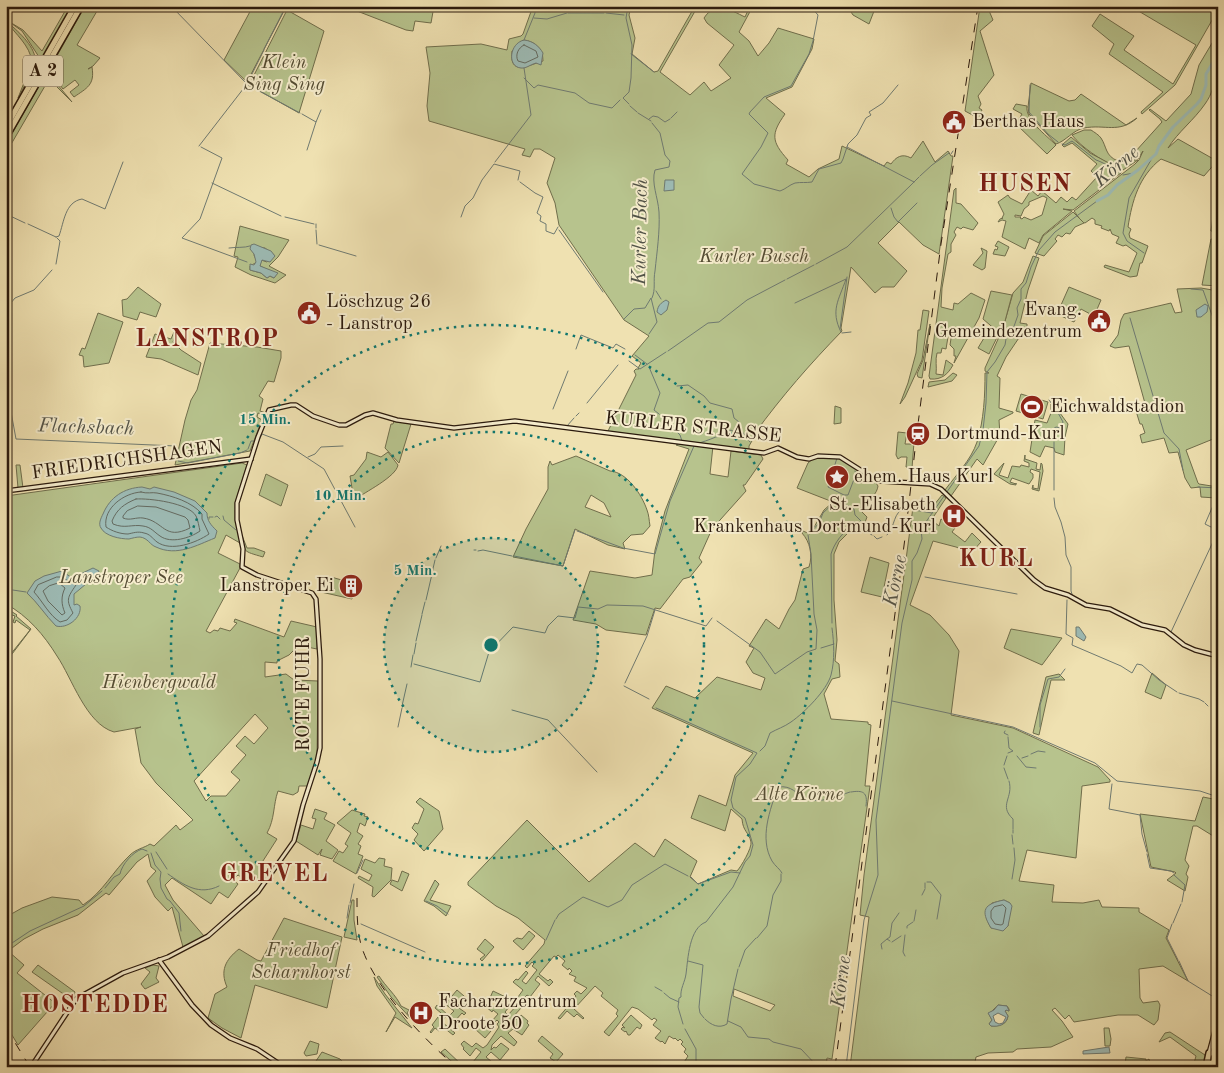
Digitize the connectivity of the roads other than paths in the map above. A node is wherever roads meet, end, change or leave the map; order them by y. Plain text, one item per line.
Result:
1 (75, 6) edge
2 (81, 6) edge
3 (6, 127) edge
4 (6, 137) edge
5 (250, 459) junction
6 (6, 491) edge
7 (1218, 656) edge
8 (168, 957) junction
9 (159, 960) junction
10 (153, 963) junction
11 (164, 968) junction
12 (1218, 1019) edge
13 (1218, 1030) edge
14 (1210, 1054) junction
15 (32, 1066) edge
16 (284, 1067) edge
17 (1208, 1067) edge

1 - 3 highway, A 2
2 - 4 highway, A 2
5 - 6 main road, FRIEDRICHSHAGEN
5 - 7 main road, KURLER STRASSE
5 - 8 main road, ROTE FUHR
8 - 9 main road, ROTE FUHR
8 - 11 main road
9 - 10 main road, ROTE FUHR
9 - 11 main road
10 - 11 main road
10 - 15 main road, ROTE FUHR
11 - 16 main road
12 - 14 main road
13 - 14 main road
14 - 17 highway

